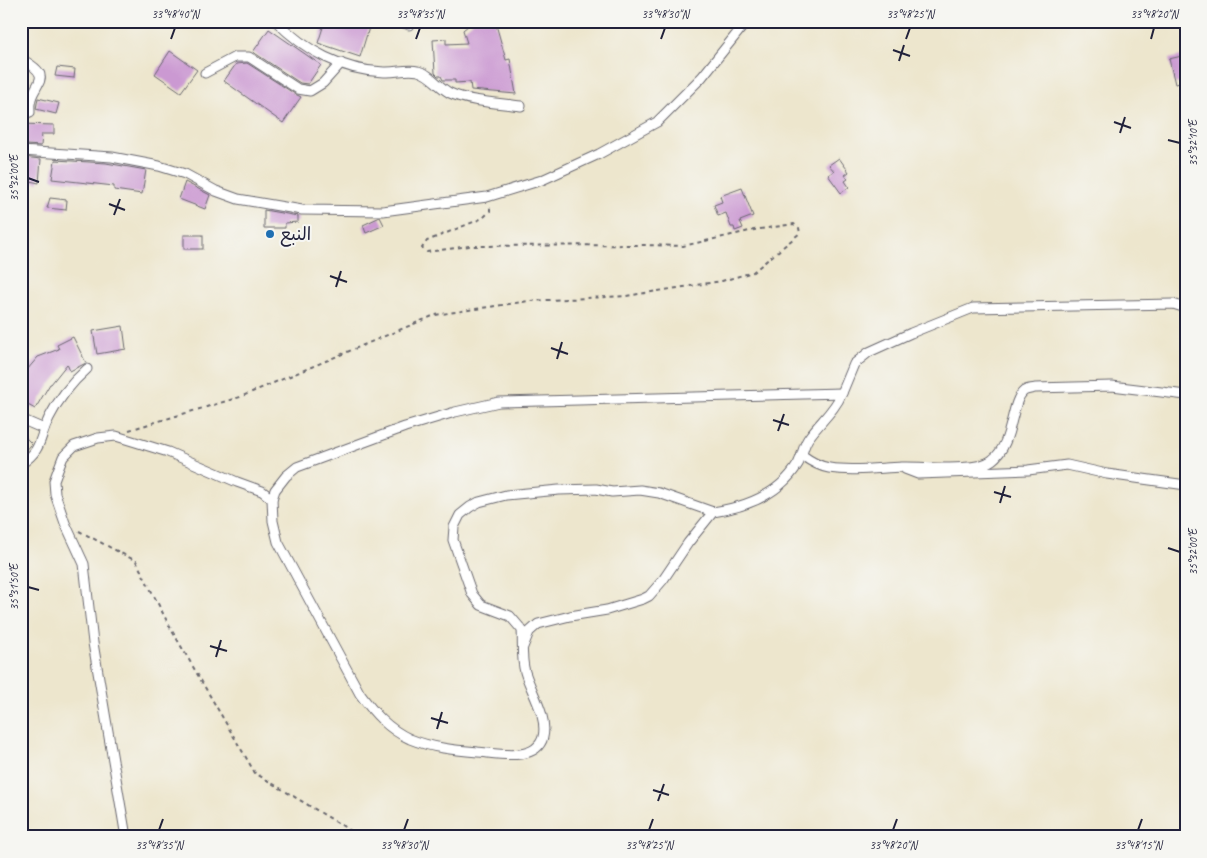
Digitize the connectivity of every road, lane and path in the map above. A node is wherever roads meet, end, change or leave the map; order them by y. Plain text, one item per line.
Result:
1 (276, 21) edge
2 (399, 21) edge
3 (748, 21) edge
4 (409, 25) dead end
5 (21, 59) edge
6 (341, 63) junction
7 (205, 73) dead end
8 (521, 106) dead end
9 (21, 116) edge
10 (21, 152) edge
11 (487, 197) junction
12 (1186, 308) edge
13 (87, 369) dead end
14 (842, 393) junction
15 (1186, 395) edge
16 (21, 419) edge
17 (44, 429) junction
18 (116, 436) junction
19 (802, 455) junction
20 (21, 464) edge
21 (901, 467) junction
22 (1186, 485) edge
23 (272, 499) junction
24 (713, 512) junction
25 (65, 523) junction
26 (523, 647) junction
27 (21, 829) edge
28 (26, 837) edge
29 (126, 837) edge
30 (378, 837) edge

1 - 6 street
2 - 4 street
3 - 11 street
5 - 9 street
6 - 7 street
6 - 8 street
10 - 11 street
11 - 18 path
12 - 14 street
13 - 17 street
14 - 19 street
14 - 23 street
15 - 21 street
16 - 17 street
17 - 20 street
18 - 23 street
18 - 25 street
19 - 21 street
19 - 24 street
21 - 22 street
23 - 26 street
24 - 26 street
24 - 26 street
25 - 29 street
25 - 30 path
27 - 28 street

